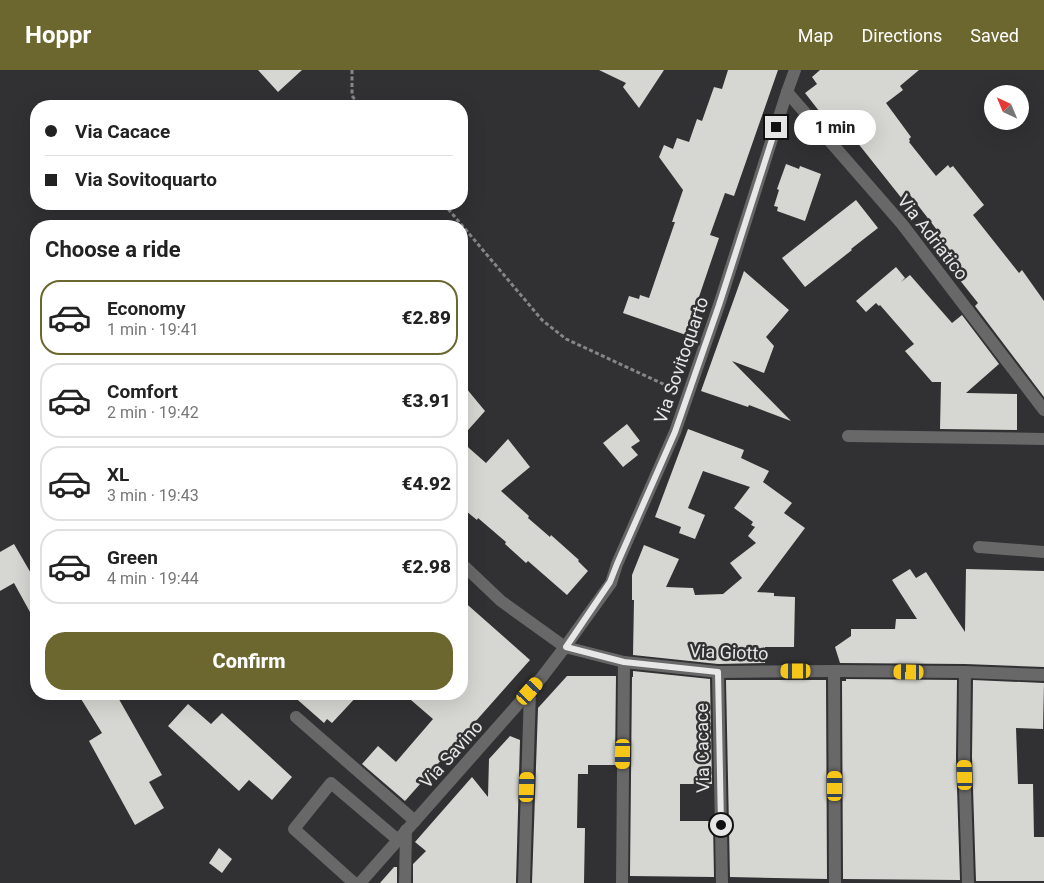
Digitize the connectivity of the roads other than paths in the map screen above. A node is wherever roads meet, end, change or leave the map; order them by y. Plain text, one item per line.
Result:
1 (795, 70) edge
2 (787, 92) junction
3 (1044, 410) edge
4 (848, 436) dead end
5 (1044, 438) edge
6 (979, 547) dead end
7 (1044, 552) edge
8 (468, 569) edge
9 (566, 647) junction
10 (624, 662) junction
11 (834, 671) junction
12 (718, 672) junction
13 (965, 672) junction
14 (1044, 674) edge
15 (530, 691) junction
16 (296, 717) dead end
17 (410, 825) junction
18 (398, 840) junction
19 (354, 883) edge
20 (360, 883) edge
21 (405, 883) edge
22 (524, 883) edge
23 (622, 883) edge
24 (722, 883) edge
25 (835, 883) edge
26 (968, 883) edge

1 - 2 street, Via Sovitoquarto
2 - 3 street, Via Adriatico
2 - 9 street, Via Sovitoquarto
4 - 5 street
6 - 7 street
8 - 9 street
9 - 10 street, Via Giotto
9 - 15 street, Via Savino
10 - 12 street, Via Giotto
10 - 23 street
11 - 12 street, Via Giotto
11 - 13 street, Via Giotto
11 - 25 street
12 - 24 street, Via Cacace
13 - 14 street, Via Giotto
13 - 26 street
15 - 17 street, Via Savino
15 - 22 street
16 - 17 street
17 - 18 street, Via Savino
17 - 21 street
18 - 19 street
18 - 20 street, Via Savino

